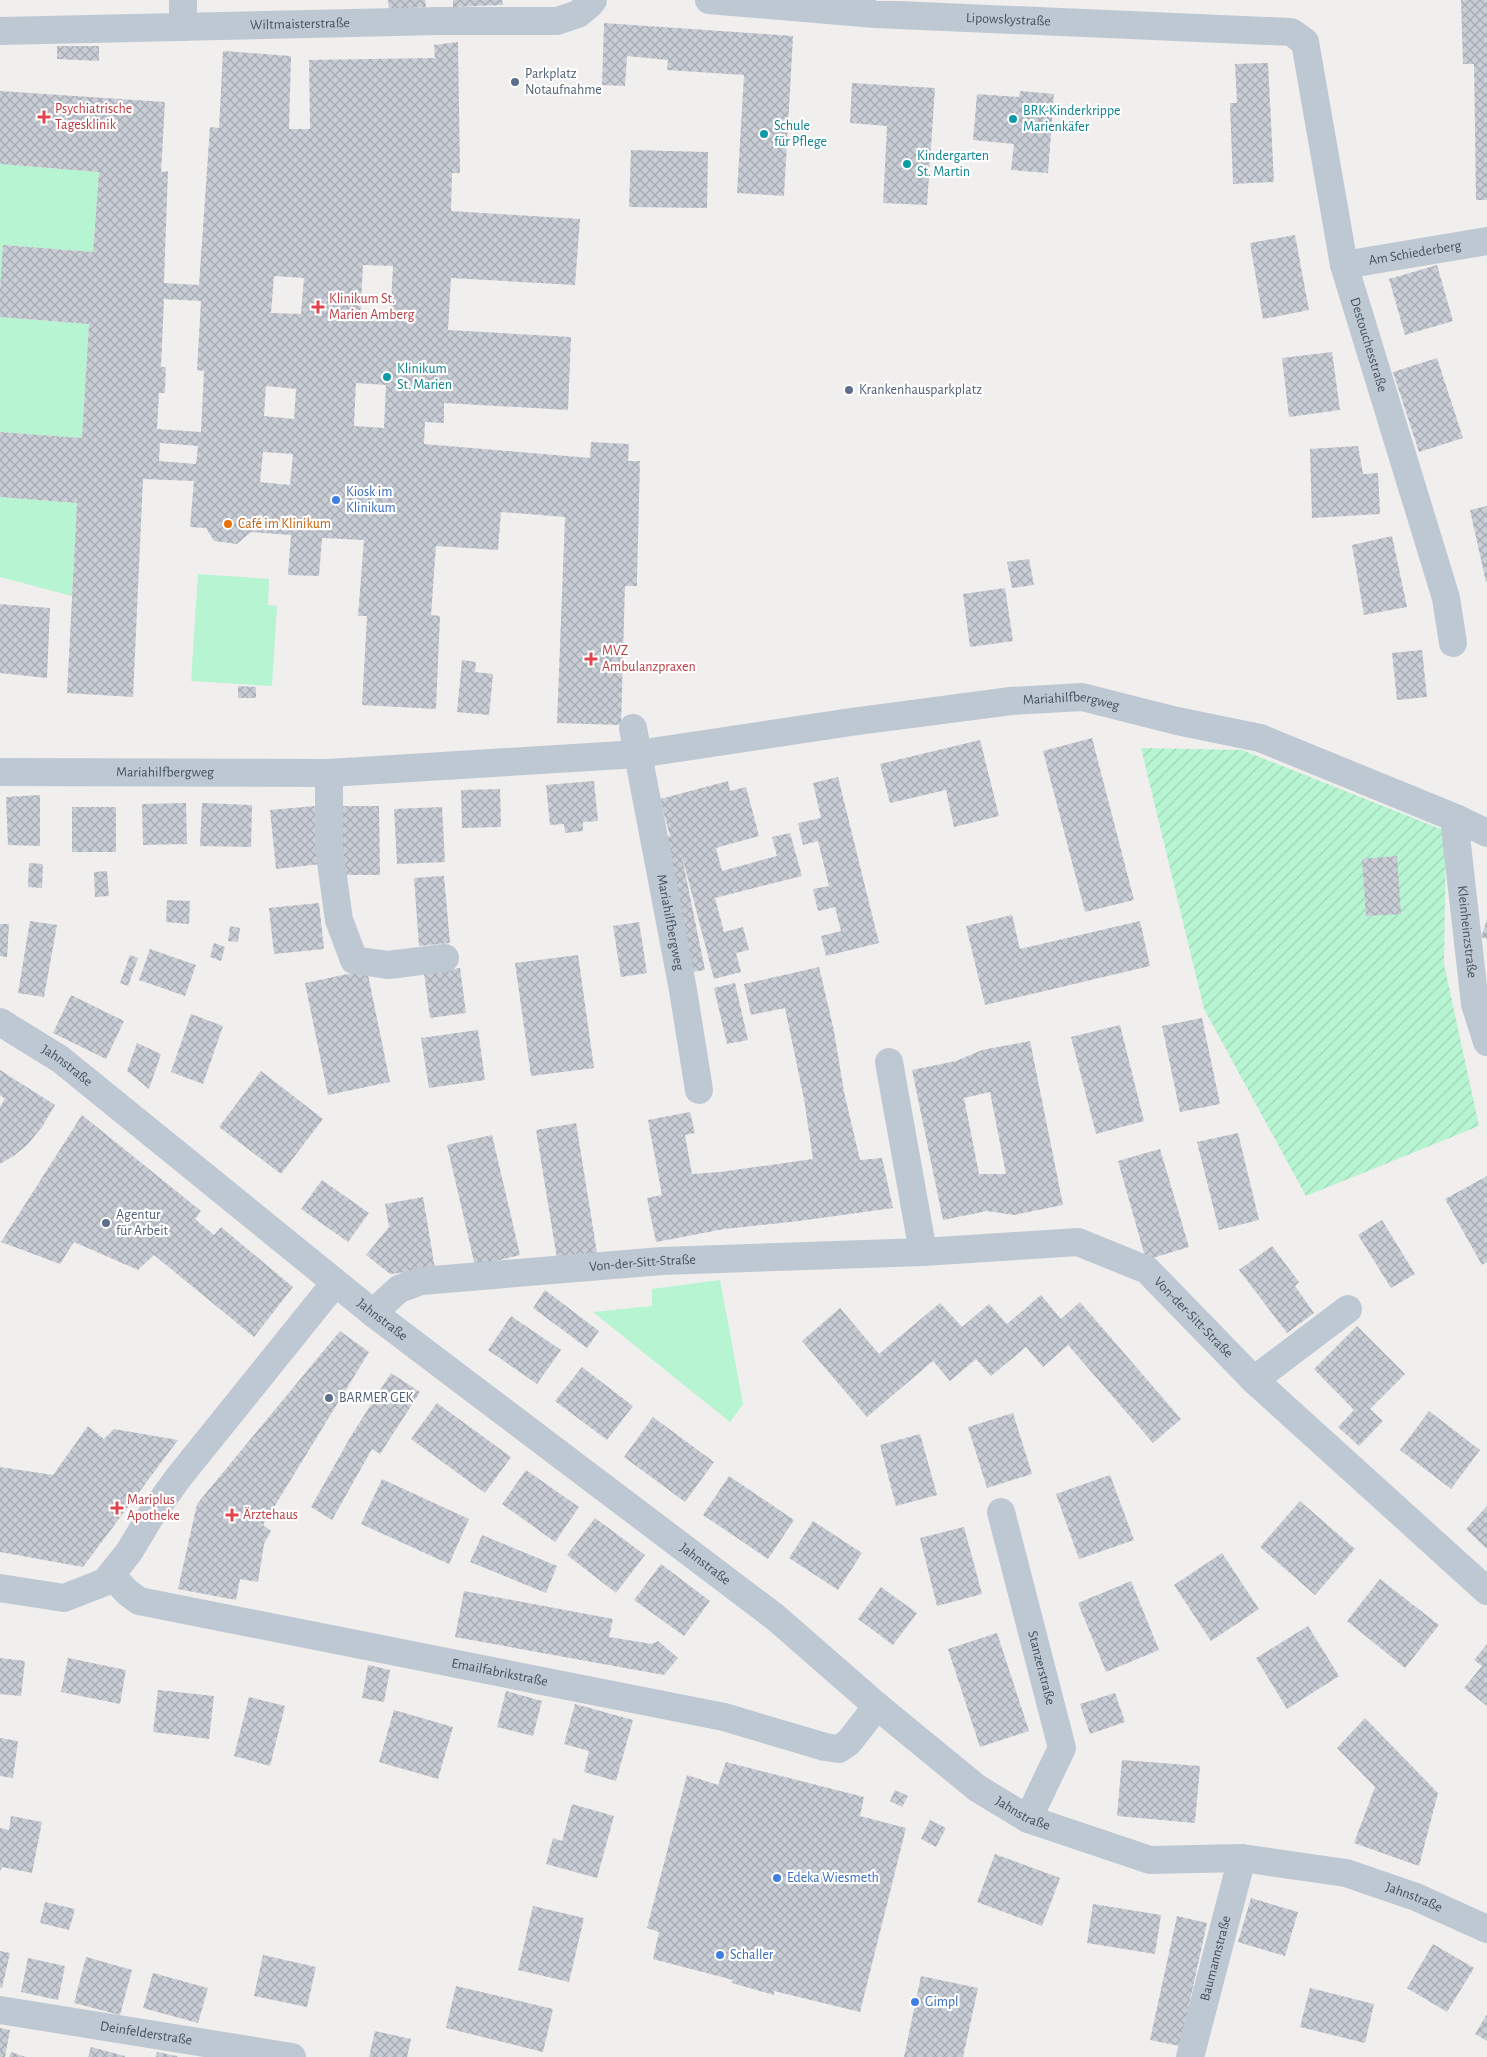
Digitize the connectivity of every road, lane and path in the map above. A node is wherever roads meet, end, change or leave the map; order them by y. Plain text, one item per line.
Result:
1 (183, 0) edge
2 (593, 0) edge
3 (709, 0) edge
4 (439, 10) edge
5 (182, 27) junction
6 (0, 31) edge
7 (1305, 42) joint
8 (1487, 241) edge
9 (1344, 265) junction
10 (1453, 643) dead end
11 (636, 741) junction
12 (0, 772) edge
13 (329, 772) junction
14 (1458, 818) junction
15 (1487, 833) edge
16 (445, 958) dead end
17 (0, 1022) edge
18 (1487, 1042) edge
19 (889, 1062) dead end
20 (699, 1090) dead end
21 (923, 1252) junction
22 (335, 1283) junction
23 (1348, 1309) dead end
24 (373, 1313) junction
25 (1254, 1380) junction
26 (1000, 1512) dead end
27 (111, 1575) junction
28 (0, 1588) edge
29 (1487, 1591) edge
30 (877, 1706) junction
31 (1028, 1819) junction
32 (1242, 1858) junction
33 (1487, 1929) edge
34 (0, 2010) edge
35 (292, 2057) edge
36 (1190, 2057) edge

1 - 5 street
2 - 4 street, Wiltmaisterstraße
3 - 7 street, Lipowskystraße
4 - 5 street, Wiltmaisterstraße
5 - 6 street, Wiltmaisterstraße
7 - 9 street, Destouchesstraße
8 - 9 street, Am Schiederberg
9 - 10 street, Destouchesstraße
11 - 13 street, Mariahilfbergweg
11 - 14 street, Mariahilfbergweg
11 - 20 street, Mariahilfbergweg
12 - 13 street, Mariahilfbergweg
13 - 16 street
14 - 15 street, Mariahilfbergweg
14 - 18 street, Kleinheinzstraße
17 - 22 street, Jahnstraße
19 - 21 street
21 - 24 street, Von-der-Sitt-Straße
21 - 25 street, Von-der-Sitt-Straße
22 - 24 street, Jahnstraße
22 - 27 street
23 - 25 street
24 - 30 street, Jahnstraße
25 - 29 street, Von-der-Sitt-Straße
26 - 31 street, Stanzerstraße
27 - 28 street
27 - 30 street, Emailfabrikstraße
30 - 31 street, Jahnstraße
31 - 32 street, Jahnstraße
32 - 33 street, Jahnstraße
32 - 36 street, Baumannstraße
34 - 35 street, Deinfelderstraße

